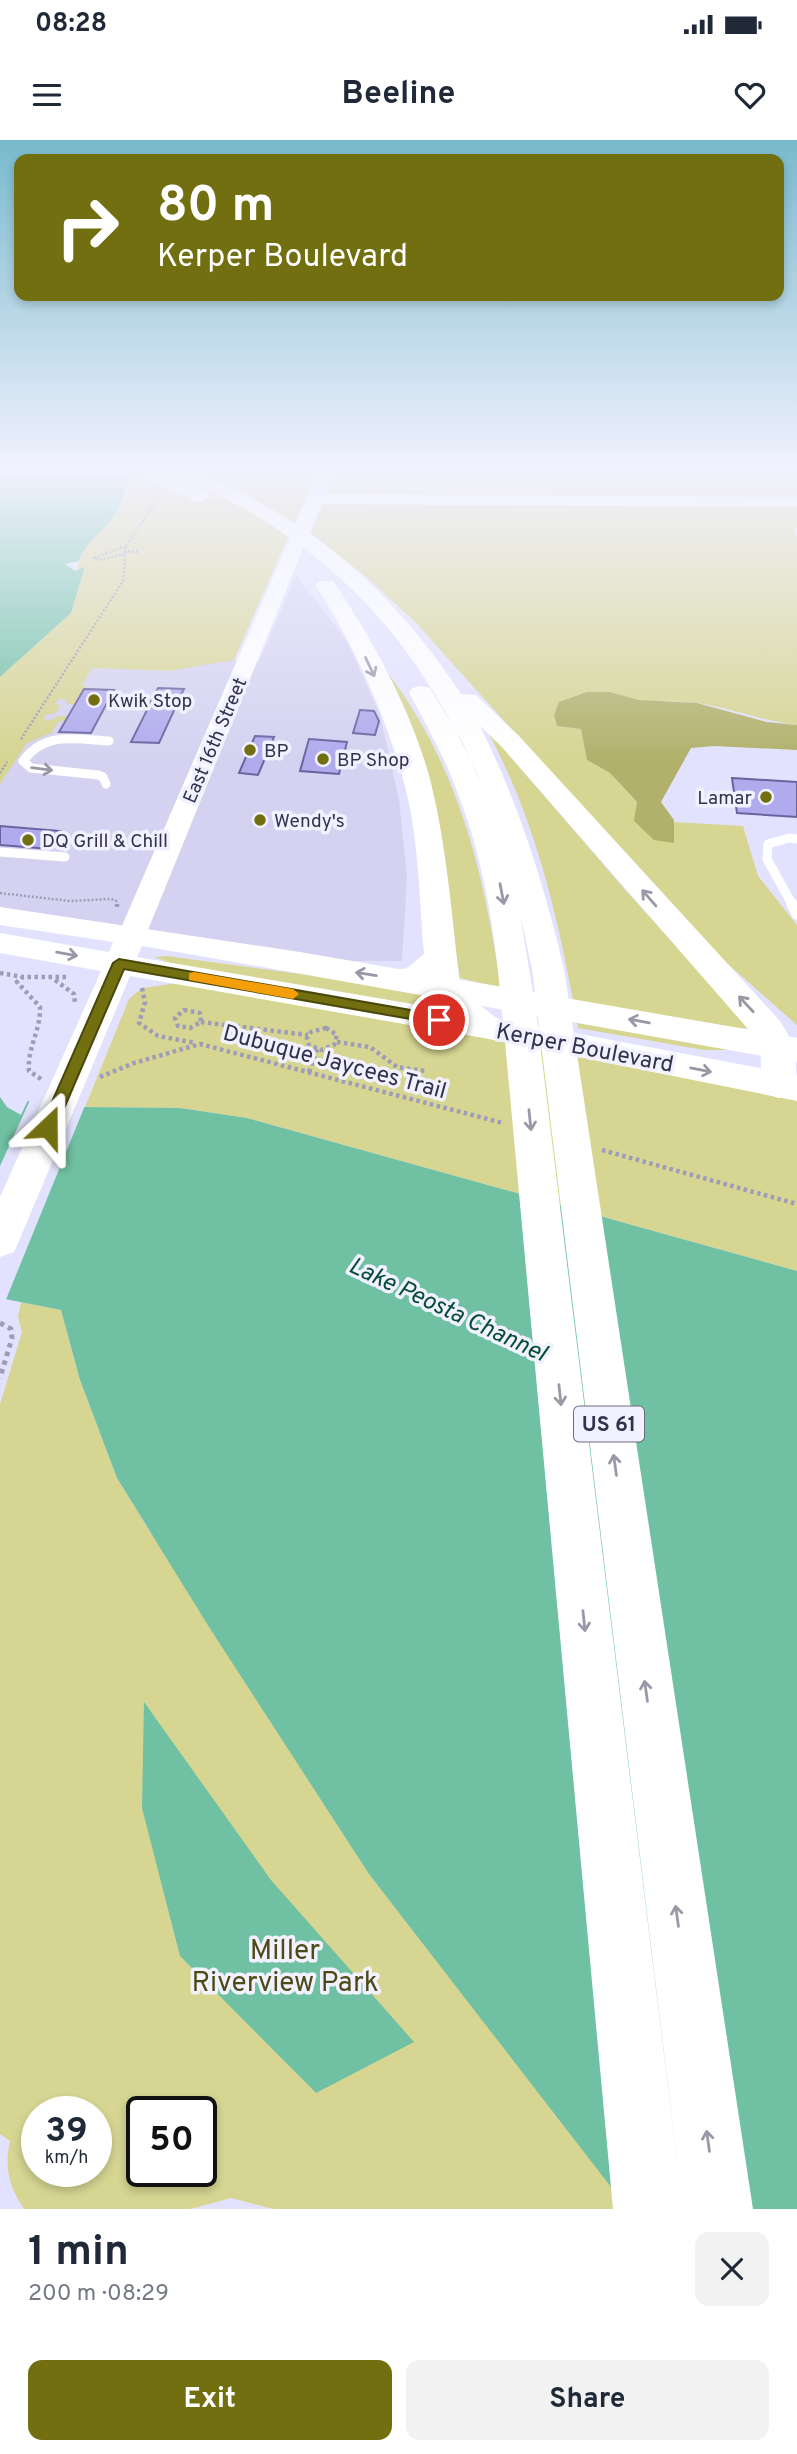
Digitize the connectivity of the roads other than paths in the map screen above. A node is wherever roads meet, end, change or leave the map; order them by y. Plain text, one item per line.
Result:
1 (286, 568) edge
2 (306, 568) edge
3 (340, 568) edge
4 (326, 585) junction
5 (428, 661) junction
6 (108, 741) dead end
7 (106, 784) dead end
8 (797, 839) edge
9 (0, 852) edge
10 (65, 858) dead end
11 (797, 914) edge
12 (0, 916) edge
13 (0, 943) edge
14 (126, 949) junction
15 (442, 971) junction
16 (401, 979) joint
17 (489, 1028) junction
18 (788, 1048) edge
19 (788, 1087) edge
20 (0, 1241) edge
21 (648, 2209) edge
22 (718, 2209) edge

1 - 14 street, East 16th Street
2 - 4 highway, US 61
3 - 5 highway, US 61
4 -> 15 highway
4 -> 21 highway, US 61
18 -> 5 highway
22 -> 5 highway, US 61
6 -> 7 lane
8 - 11 lane
9 - 10 lane
12 - 14 main road, Kerper Boulevard
13 -> 14 main road, Kerper Boulevard
16 -> 14 main road, Kerper Boulevard
14 - 17 main road, Kerper Boulevard
14 - 20 main road, East 16th Street
15 - 16 highway
15 - 17 highway
18 -> 15 main road, Kerper Boulevard
17 -> 19 main road, Kerper Boulevard
18 - 19 highway

